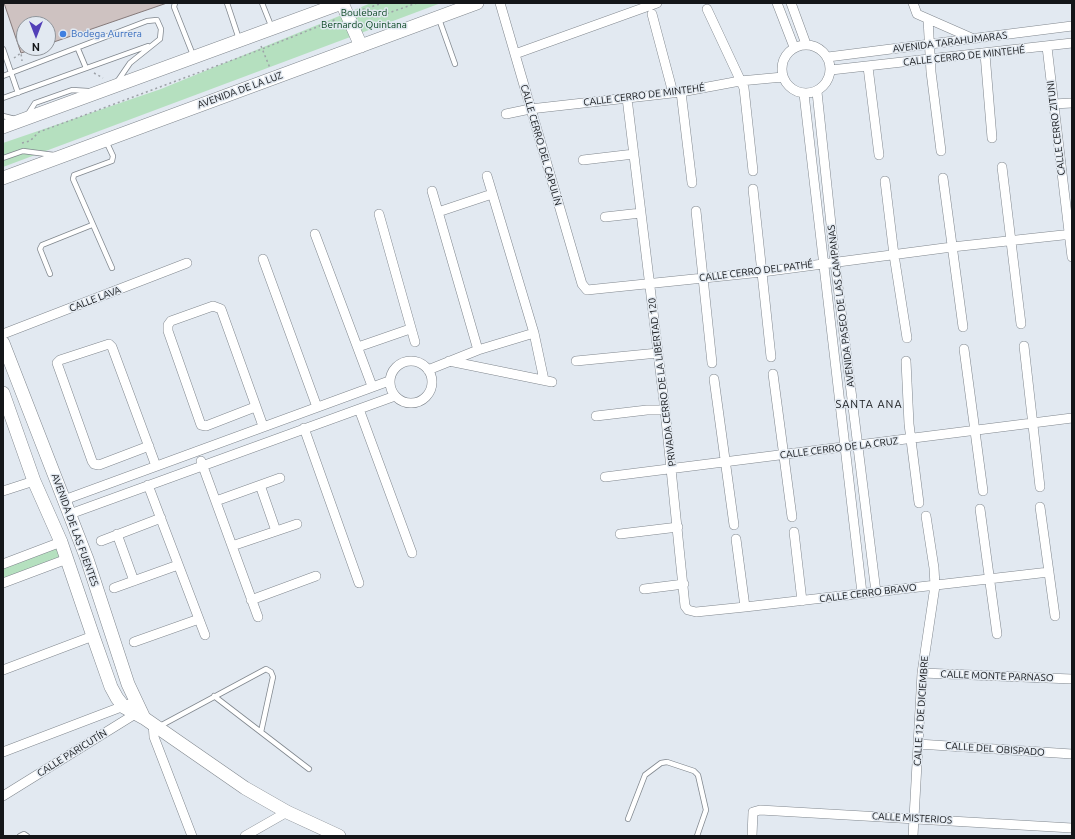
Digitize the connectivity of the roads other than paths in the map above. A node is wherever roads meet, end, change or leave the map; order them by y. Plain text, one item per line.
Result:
1 (175, 3) edge
2 (227, 3) edge
3 (262, 3) edge
4 (342, 3) edge
5 (478, 3) edge
6 (500, 3) edge
7 (657, 3) edge
8 (777, 3) edge
9 (791, 3) edge
10 (913, 3) edge
11 (707, 9) dead end
12 (652, 14) dead end
13 (438, 17) junction
14 (928, 19) junction
15 (1072, 26) edge
16 (272, 29) junction
17 (975, 39) junction
18 (240, 41) junction
19 (1072, 43) edge
20 (806, 44) junction
21 (929, 44) junction
22 (151, 45) junction
23 (361, 46) junction
24 (1047, 47) junction
25 (794, 48) junction
26 (3, 49) edge
27 (78, 49) junction
28 (515, 54) junction
29 (985, 54) junction
30 (828, 57) junction
31 (194, 58) junction
32 (930, 60) junction
33 (455, 64) dead end
34 (868, 67) junction
35 (86, 68) junction
36 (831, 70) junction
37 (11, 72) junction
38 (3, 76) edge
39 (783, 77) junction
40 (740, 82) junction
41 (115, 85) junction
42 (677, 92) junction
43 (817, 92) junction
44 (18, 93) junction
45 (804, 94) junction
46 (3, 98) edge
47 (627, 98) junction
48 (1072, 103) edge
49 (1053, 104) junction
50 (530, 109) junction
51 (506, 114) dead end
52 (3, 116) edge
53 (22, 120) junction
54 (3, 127) edge
55 (992, 138) dead end
56 (105, 140) junction
57 (941, 151) dead end
58 (634, 154) junction
59 (62, 156) junction
60 (879, 156) dead end
61 (3, 158) edge
62 (583, 160) dead end
63 (1002, 167) dead end
64 (753, 171) dead end
65 (487, 176) dead end
66 (3, 178) edge
67 (944, 178) dead end
68 (885, 181) dead end
69 (692, 183) dead end
70 (753, 189) dead end
71 (432, 191) dead end
72 (492, 194) junction
73 (696, 211) dead end
74 (438, 212) junction
75 (641, 213) junction
76 (379, 214) dead end
77 (605, 217) dead end
78 (92, 225) junction
79 (315, 234) dead end
80 (1071, 234) edge
81 (1010, 240) junction
82 (952, 247) junction
83 (894, 255) junction
84 (1072, 257) edge
85 (263, 259) dead end
86 (835, 262) junction
87 (823, 263) junction
88 (187, 264) dead end
89 (112, 268) dead end
90 (762, 272) junction
91 (50, 274) dead end
92 (704, 278) junction
93 (650, 282) junction
94 (583, 287) joint
95 (1021, 324) dead end
96 (963, 327) dead end
97 (410, 329) junction
98 (534, 333) junction
99 (3, 334) edge
100 (907, 338) dead end
101 (3, 342) edge
102 (415, 342) dead end
103 (1024, 346) dead end
104 (358, 347) junction
105 (964, 349) dead end
106 (478, 350) junction
107 (658, 353) junction
108 (771, 357) dead end
109 (449, 361) junction
110 (576, 361) dead end
111 (906, 361) dead end
112 (712, 363) dead end
113 (428, 370) junction
114 (773, 374) dead end
115 (714, 378) dead end
116 (389, 381) junction
117 (372, 386) junction
118 (3, 393) edge
119 (395, 396) junction
120 (255, 407) junction
121 (317, 407) junction
122 (359, 409) junction
123 (665, 410) junction
124 (6, 413) edge
125 (596, 416) dead end
126 (1072, 418) edge
127 (1033, 423) junction
128 (262, 426) junction
129 (304, 428) junction
130 (974, 430) junction
131 (911, 438) junction
132 (857, 445) junction
133 (149, 446) junction
134 (844, 446) junction
135 (197, 452) junction
136 (785, 454) junction
137 (725, 462) junction
138 (203, 465) junction
139 (156, 466) junction
140 (672, 468) junction
141 (605, 476) dead end
142 (280, 478) dead end
143 (34, 481) junction
144 (148, 485) junction
145 (260, 485) junction
146 (1040, 487) dead end
147 (983, 490) dead end
148 (3, 491) edge
149 (64, 500) junction
150 (216, 501) junction
151 (919, 503) dead end
152 (1040, 507) dead end
153 (980, 509) dead end
154 (70, 514) junction
155 (926, 516) dead end
156 (792, 517) dead end
157 (161, 518) junction
158 (296, 524) dead end
159 (734, 524) dead end
160 (678, 527) junction
161 (276, 531) junction
162 (794, 532) dead end
163 (117, 534) junction
164 (620, 534) dead end
165 (736, 539) dead end
166 (101, 541) dead end
167 (61, 542) junction
168 (232, 546) junction
169 (412, 553) dead end
170 (67, 559) junction
171 (3, 564) edge
172 (178, 565) junction
173 (1049, 572) junction
174 (316, 576) dead end
175 (990, 578) junction
176 (134, 581) junction
177 (3, 583) edge
178 (359, 583) dead end
179 (684, 584) junction
180 (935, 586) junction
181 (114, 588) dead end
182 (644, 589) dead end
183 (876, 592) junction
184 (862, 593) junction
185 (251, 600) junction
186 (802, 601) junction
187 (746, 607) junction
188 (688, 610) joint
189 (1055, 616) dead end
190 (258, 617) dead end
191 (199, 619) junction
192 (997, 634) dead end
193 (205, 635) dead end
194 (93, 636) junction
195 (134, 642) dead end
196 (3, 670) edge
197 (922, 673) junction
198 (1072, 679) edge
199 (214, 696) junction
200 (141, 714) junction
201 (261, 732) junction
202 (918, 744) junction
203 (3, 752) edge
204 (1072, 754) edge
205 (309, 769) dead end
206 (3, 796) edge
207 (287, 812) junction
208 (914, 818) junction
209 (628, 819) dead end
210 (1072, 828) edge
211 (20, 836) edge
212 (27, 836) edge
213 (192, 836) edge
214 (245, 836) edge
215 (339, 836) edge
216 (697, 836) edge
217 (752, 836) edge
218 (913, 836) edge

1 - 31 lane
2 - 18 lane
3 - 16 lane
4 - 16 main road
4 - 23 main road
5 - 13 main road, AVENIDA DE LA LUZ
6 - 28 street, CALLE CERRO DEL CAPULÍN
7 - 28 street
8 - 25 street
9 - 20 street
10 - 14 street
11 - 40 street
12 - 42 street
13 - 23 main road, AVENIDA DE LA LUZ
13 - 33 lane
14 - 17 street
14 - 21 street
15 - 17 street, AVENIDA TARAHUMARAS
16 - 18 main road
17 - 21 street, AVENIDA TARAHUMARAS
18 - 31 main road
19 - 24 street, CALLE CERRO DE MINTEHÉ
20 - 25 street
20 - 30 street
21 - 30 street, AVENIDA TARAHUMARAS
21 - 32 street
22 - 27 lane
22 - 35 lane
22 - 41 lane
23 - 56 main road, AVENIDA DE LA LUZ
24 - 29 street, CALLE CERRO DE MINTEHÉ
24 - 49 street, CALLE CERRO ZITUNI
25 - 39 street
26 - 37 lane
27 - 35 lane
27 - 37 lane
28 - 50 street, CALLE CERRO DEL CAPULÍN
29 - 32 street, CALLE CERRO DE MINTEHÉ
29 - 55 street
30 - 36 street
31 - 41 main road
32 - 34 street, CALLE CERRO DE MINTEHÉ
32 - 57 street
34 - 36 street, CALLE CERRO DE MINTEHÉ
34 - 60 street
35 - 44 lane
36 - 43 street
37 - 38 lane
37 - 44 lane
39 - 40 street, CALLE CERRO DE MINTEHÉ
39 - 45 street
40 - 42 street, CALLE CERRO DE MINTEHÉ
40 - 64 street
41 - 53 main road
42 - 47 street, CALLE CERRO DE MINTEHÉ
42 - 69 street
43 - 45 street
43 - 86 street, AVENIDA PASEO DE LAS CAMPANAS
44 - 46 lane
45 - 87 street, AVENIDA PASEO DE LAS CAMPANAS
47 - 50 street, CALLE CERRO DE MINTEHÉ
47 - 58 street, PRIVADA CERRO DE LA LIBERTAD 120
48 - 49 street
49 - 80 street, CALLE CERRO ZITUNI
50 - 51 street, CALLE CERRO DE MINTEHÉ
50 - 94 street, CALLE CERRO DEL CAPULÍN
52 - 53 lane
53 - 54 main road
56 - 59 main road, AVENIDA DE LA LUZ
56 - 78 lane
58 - 62 street
58 - 75 street, PRIVADA CERRO DE LA LIBERTAD 120
59 - 61 lane
59 - 66 main road, AVENIDA DE LA LUZ
63 - 81 street
65 - 72 street
67 - 82 street
68 - 83 street
70 - 90 street
71 - 74 street
72 - 74 street
72 - 98 street
73 - 92 street
74 - 106 street
75 - 77 street
75 - 93 street, PRIVADA CERRO DE LA LIBERTAD 120
76 - 97 street
78 - 89 lane
78 - 91 lane
79 - 104 street
80 - 81 street, CALLE CERRO DEL PATHÉ
80 - 84 street, CALLE CERRO ZITUNI
81 - 82 street, CALLE CERRO DEL PATHÉ
81 - 95 street
82 - 83 street, CALLE CERRO DEL PATHÉ
82 - 96 street
83 - 86 street, CALLE CERRO DEL PATHÉ
83 - 100 street
85 - 121 street
86 - 87 street, CALLE CERRO DEL PATHÉ
86 - 132 street, AVENIDA PASEO DE LAS CAMPANAS
87 - 90 street, CALLE CERRO DEL PATHÉ
87 - 134 street, AVENIDA PASEO DE LAS CAMPANAS
88 - 99 street, CALLE LAVA
90 - 92 street, CALLE CERRO DEL PATHÉ
90 - 108 street
92 - 93 street, CALLE CERRO DEL PATHÉ
92 - 112 street
93 - 94 street, CALLE CERRO DEL PATHÉ
93 - 107 street, PRIVADA CERRO DE LA LIBERTAD 120
97 - 102 street
97 - 104 street
98 - 106 street
98 - 109 street
101 - 149 main road, AVENIDA DE LAS FUENTES
103 - 127 street
104 - 117 street
105 - 130 street
106 - 109 street
107 - 110 street
107 - 123 street, PRIVADA CERRO DE LA LIBERTAD 120
109 - 113 street
111 - 131 street
113 - 116 street
113 - 119 street
114 - 136 street
115 - 137 street
116 - 117 street
116 - 119 street
117 - 121 street
118 - 124 main road, AVENIDA DE LAS FUENTES
119 - 122 street
120 - 120 street
120 - 128 street
121 - 128 street
122 - 129 street
122 - 169 street
123 - 125 street
123 - 140 street, PRIVADA CERRO DE LA LIBERTAD 120
124 - 143 main road, AVENIDA DE LAS FUENTES
126 - 127 street, CALLE CERRO DE LA CRUZ
127 - 130 street, CALLE CERRO DE LA CRUZ
127 - 146 street
128 - 135 street
129 - 138 street
129 - 178 street
130 - 131 street, CALLE CERRO DE LA CRUZ
130 - 147 street
131 - 132 street, CALLE CERRO DE LA CRUZ
131 - 151 street
132 - 134 street, CALLE CERRO DE LA CRUZ
132 - 183 street, AVENIDA PASEO DE LAS CAMPANAS
133 - 133 street
133 - 139 street
134 - 136 street, CALLE CERRO DE LA CRUZ
134 - 184 street, AVENIDA PASEO DE LAS CAMPANAS
135 - 138 street
135 - 139 street
136 - 137 street, CALLE CERRO DE LA CRUZ
136 - 156 street
137 - 140 street, CALLE CERRO DE LA CRUZ
137 - 159 street
138 - 144 street
138 - 150 street
139 - 149 street
140 - 141 street, CALLE CERRO DE LA CRUZ
140 - 160 street, PRIVADA CERRO DE LA LIBERTAD 120
142 - 145 street
143 - 148 street
143 - 167 main road, AVENIDA DE LAS FUENTES
144 - 154 street
144 - 157 street
145 - 150 street
145 - 161 street
149 - 154 main road, AVENIDA DE LAS FUENTES
150 - 168 street
152 - 173 street
153 - 175 street
154 - 200 main road, AVENIDA DE LAS FUENTES
155 - 180 street, CALLE 12 DE DICIEMBRE
157 - 163 street
157 - 172 street
158 - 161 street
160 - 164 street
160 - 179 street, PRIVADA CERRO DE LA LIBERTAD 120
161 - 168 street
162 - 186 street
163 - 166 street
163 - 176 street
165 - 187 street
167 - 170 main road, AVENIDA DE LAS FUENTES
167 - 171 street
168 - 185 street
170 - 177 street
170 - 194 main road, AVENIDA DE LAS FUENTES
172 - 176 street
172 - 191 street
173 - 175 street, CALLE CERRO BRAVO
173 - 189 street
174 - 185 street
175 - 180 street, CALLE CERRO BRAVO
175 - 192 street
176 - 181 street
179 - 182 street
179 - 188 street, PRIVADA CERRO DE LA LIBERTAD 120
180 - 183 street, CALLE CERRO BRAVO
180 - 197 street, CALLE 12 DE DICIEMBRE
183 - 184 street, CALLE CERRO BRAVO
184 - 186 street, CALLE CERRO BRAVO
185 - 190 street
186 - 187 street, CALLE CERRO BRAVO
187 - 188 street, CALLE CERRO BRAVO
191 - 193 street
191 - 195 street
194 - 196 street
194 - 200 main road, AVENIDA DE LAS FUENTES
197 - 198 street, CALLE MONTE PARNASO
197 - 202 street, CALLE 12 DE DICIEMBRE
199 - 200 lane
199 - 201 lane
199 - 201 lane
200 - 203 street
200 - 206 street, CALLE PARICUTÍN
200 - 207 main road, AVENIDA DE LAS FUENTES
200 - 213 street
201 - 205 lane
202 - 204 street, CALLE DEL OBISPADO
202 - 208 street, CALLE 12 DE DICIEMBRE
207 - 214 street
207 - 215 main road, AVENIDA DE LAS FUENTES
208 - 210 street, CALLE MISTERIOS
208 - 217 street, CALLE MISTERIOS
208 - 218 street, CALLE 12 DE DICIEMBRE
209 - 216 lane
211 - 212 lane

